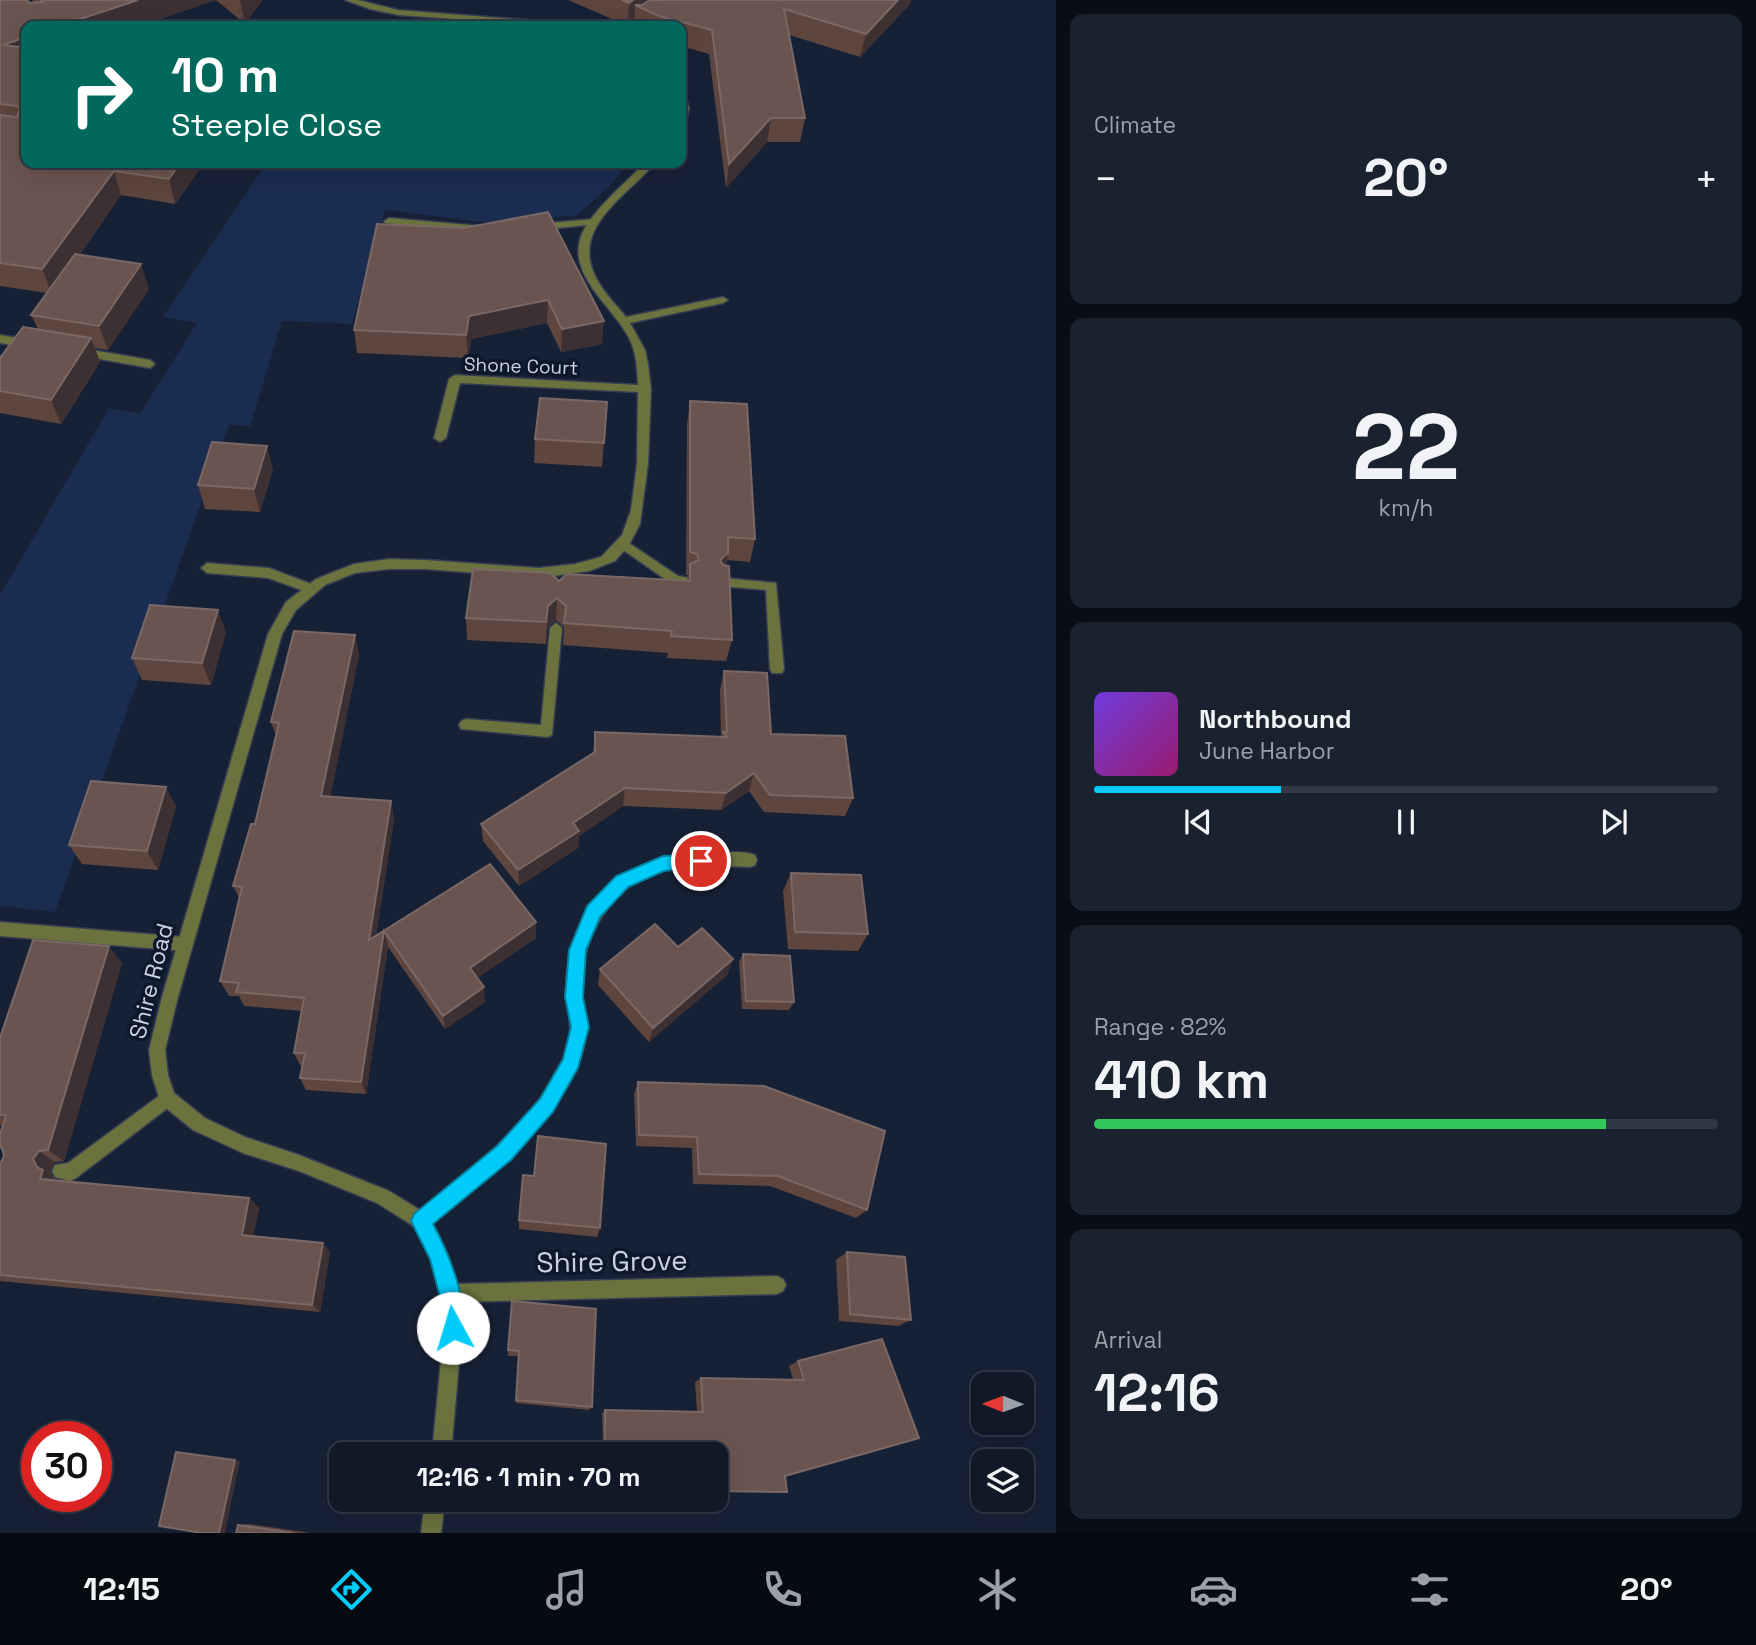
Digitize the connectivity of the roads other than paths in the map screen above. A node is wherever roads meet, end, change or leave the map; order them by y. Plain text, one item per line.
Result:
1 (349, 0) edge
2 (507, 21) edge
3 (645, 168) edge
4 (389, 221) dead end
5 (594, 222) junction
6 (530, 227) edge
7 (491, 230) edge
8 (723, 300) dead end
9 (623, 321) junction
10 (0, 339) edge
11 (41, 346) edge
12 (68, 350) edge
13 (150, 363) dead end
14 (645, 389) junction
15 (440, 438) dead end
16 (623, 544) junction
17 (207, 568) dead end
18 (687, 581) edge
19 (724, 583) edge
20 (310, 589) junction
21 (555, 628) dead end
22 (777, 669) dead end
23 (466, 725) dead end
24 (750, 860) dead end
25 (0, 929) edge
26 (185, 944) junction
27 (167, 1098) junction
28 (61, 1171) dead end
29 (421, 1221) junction
30 (777, 1286) dead end
31 (449, 1293) junction
32 (442, 1442) edge
33 (434, 1512) edge
34 (431, 1533) edge

1 - 2 street
3 - 5 street
4 - 7 street
5 - 6 street
5 - 9 street
8 - 9 street
9 - 14 street
10 - 11 street
12 - 13 street
14 - 15 street, Shone Court
14 - 16 street
16 - 18 street
16 - 20 street, Shire Road
17 - 20 street
19 - 22 street
20 - 26 street, Shire Road
21 - 23 street
24 - 29 street
25 - 26 street
26 - 27 street, Shire Road
27 - 28 street
27 - 29 street
29 - 31 street
30 - 31 street, Shire Grove
31 - 32 street
33 - 34 street

